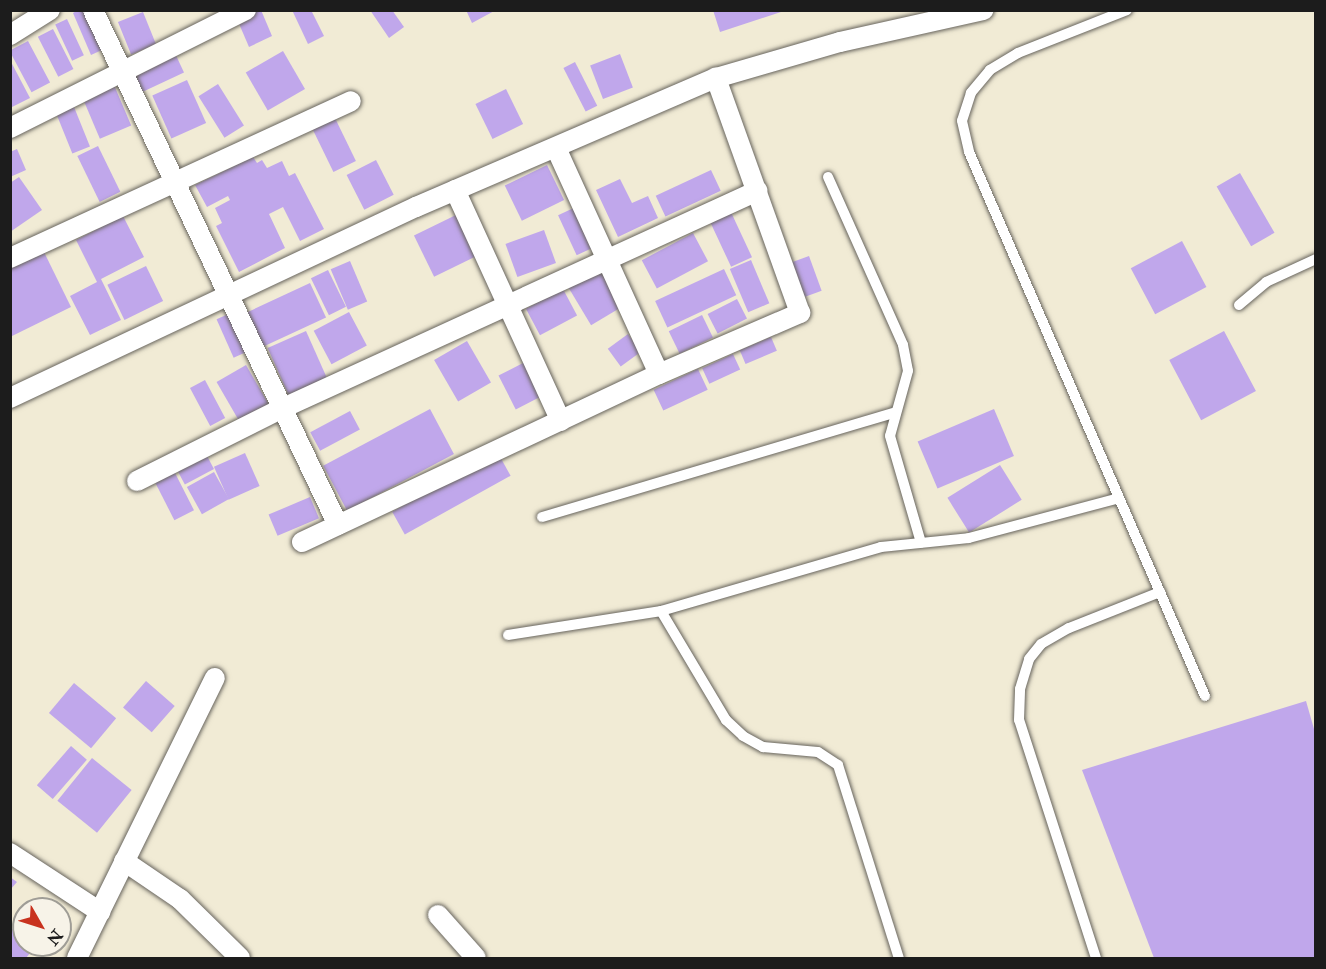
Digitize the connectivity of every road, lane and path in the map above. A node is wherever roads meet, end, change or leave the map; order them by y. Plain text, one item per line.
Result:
1 (51, 10) edge
2 (93, 10) edge
3 (246, 10) edge
4 (983, 10) edge
5 (1127, 10) edge
6 (954, 14) edge
7 (10, 35) edge
8 (121, 70) junction
9 (716, 78) junction
10 (351, 101) dead end
11 (10, 128) edge
12 (556, 148) junction
13 (828, 177) dead end
14 (176, 182) junction
15 (455, 190) junction
16 (757, 191) junction
17 (10, 258) edge
18 (1316, 258) edge
19 (606, 260) junction
20 (231, 297) junction
21 (1239, 305) dead end
22 (511, 307) junction
23 (659, 374) junction
24 (10, 398) edge
25 (281, 409) junction
26 (894, 413) junction
27 (561, 421) junction
28 (137, 481) dead end
29 (1119, 498) junction
30 (543, 517) dead end
31 (338, 525) junction
32 (302, 542) dead end
33 (921, 543) junction
34 (1160, 592) junction
35 (662, 610) junction
36 (508, 635) dead end
37 (215, 678) dead end
38 (1205, 696) dead end
39 (10, 853) edge
40 (124, 861) junction
41 (99, 912) junction
42 (438, 915) dead end
43 (77, 958) edge
44 (240, 958) edge
45 (476, 958) edge
46 (899, 958) edge
47 (1096, 958) edge

1 - 7 street
2 - 8 street
3 - 8 street
4 - 6 street
5 - 29 lane
6 - 9 street
8 - 11 street
8 - 14 street
9 - 12 street
9 - 16 street
10 - 14 street
12 - 15 street
12 - 19 street
13 - 26 lane
14 - 17 street
14 - 20 street
15 - 20 street
15 - 22 street
16 - 19 street
16 - 23 street
18 - 21 lane
19 - 22 street
19 - 23 street
20 - 24 street
20 - 25 street
22 - 25 street
22 - 27 street
23 - 27 street
25 - 28 street
25 - 31 street
26 - 30 lane
26 - 33 lane
27 - 31 street
29 - 33 lane
29 - 34 lane
31 - 32 street
33 - 35 lane
34 - 38 lane
34 - 47 lane
35 - 36 lane
35 - 46 lane
37 - 40 street
39 - 41 street
40 - 41 street
40 - 44 street
41 - 43 street
42 - 45 street

